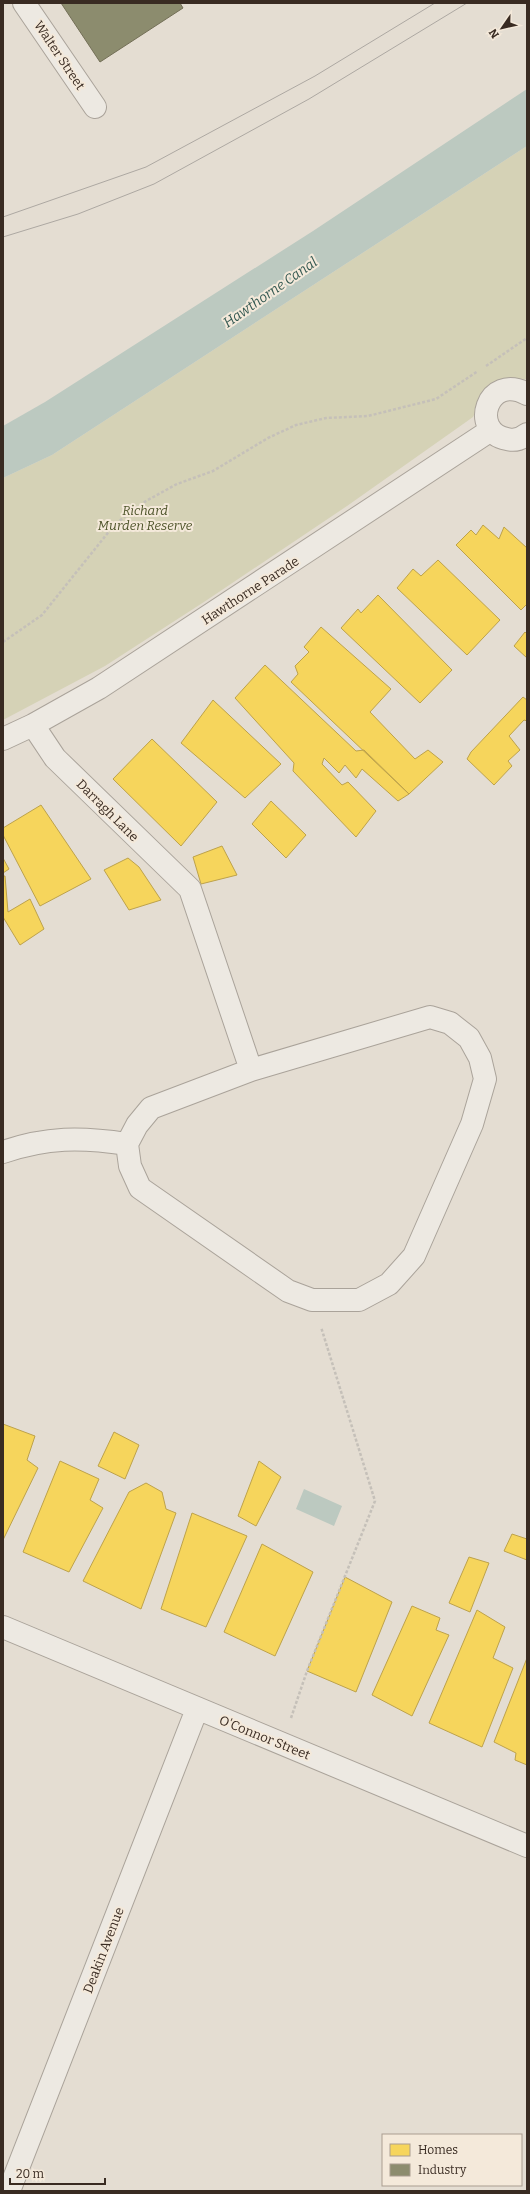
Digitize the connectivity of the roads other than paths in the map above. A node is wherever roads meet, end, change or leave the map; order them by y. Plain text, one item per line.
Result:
1 (24, 3) edge
2 (95, 107) dead end
3 (527, 394) edge
4 (491, 430) junction
5 (526, 436) edge
6 (33, 725) junction
7 (3, 739) edge
8 (251, 1070) junction
9 (126, 1144) junction
10 (3, 1152) edge
11 (3, 1627) edge
12 (197, 1709) junction
13 (527, 1846) edge
14 (9, 2191) edge

1 - 2 street, Walter Street
3 - 4 street
4 - 5 street
4 - 6 street, Hawthorne Parade
6 - 7 street, Hawthorne Parade
6 - 8 street, Darragh Lane
8 - 9 street
8 - 9 street
9 - 10 street
11 - 12 street, O'Connor Street
12 - 13 street, O'Connor Street
12 - 14 street, Deakin Avenue

